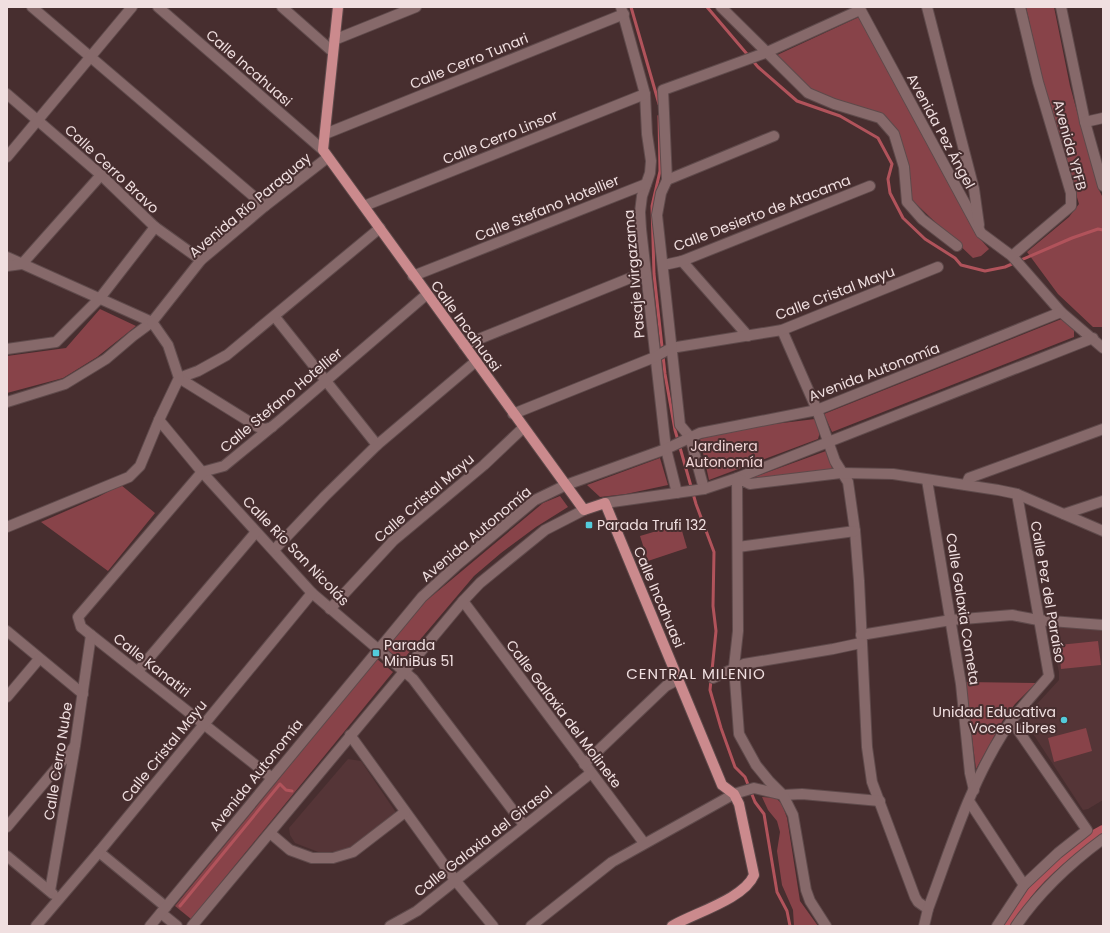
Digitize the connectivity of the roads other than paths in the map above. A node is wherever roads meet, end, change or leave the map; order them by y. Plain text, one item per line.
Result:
1 (32, 7) edge
2 (132, 7) edge
3 (158, 7) edge
4 (282, 7) edge
5 (338, 7) edge
6 (416, 7) edge
7 (721, 7) edge
8 (927, 7) edge
9 (1020, 7) edge
10 (1061, 7) edge
11 (860, 8) edge
12 (622, 10) edge
13 (334, 40) junction
14 (333, 52) junction
15 (91, 56) junction
16 (757, 56) junction
17 (7, 94) edge
18 (645, 94) junction
19 (1103, 118) edge
20 (38, 120) junction
21 (1085, 122) junction
22 (324, 134) junction
23 (774, 136) dead end
24 (325, 154) junction
25 (7, 157) edge
26 (101, 176) junction
27 (667, 180) junction
28 (646, 184) junction
29 (870, 186) dead end
30 (1103, 186) edge
31 (265, 206) junction
32 (364, 206) junction
33 (155, 227) junction
34 (380, 228) junction
35 (981, 233) junction
36 (957, 246) dead end
37 (1012, 256) junction
38 (7, 257) edge
39 (201, 260) junction
40 (682, 261) junction
41 (22, 264) junction
42 (664, 264) junction
43 (7, 266) edge
44 (938, 267) dead end
45 (645, 272) junction
46 (413, 276) junction
47 (426, 295) junction
48 (100, 298) junction
49 (1061, 312) junction
50 (275, 317) junction
51 (152, 322) junction
52 (782, 330) junction
53 (748, 336) junction
54 (1093, 338) junction
55 (464, 345) junction
56 (671, 348) junction
57 (1103, 348) edge
58 (7, 349) edge
59 (655, 357) junction
60 (475, 362) junction
61 (179, 378) junction
62 (326, 381) junction
63 (7, 402) edge
64 (817, 410) junction
65 (513, 414) junction
66 (159, 420) junction
67 (272, 427) junction
68 (523, 428) junction
69 (1103, 430) edge
70 (690, 437) junction
71 (829, 442) junction
72 (377, 445) junction
73 (666, 448) junction
74 (202, 472) junction
75 (842, 473) junction
76 (737, 478) junction
77 (927, 480) junction
78 (566, 485) junction
79 (966, 485) junction
80 (704, 489) junction
81 (677, 493) junction
82 (1017, 494) junction
83 (1103, 501) edge
84 (605, 503) junction
85 (584, 510) junction
86 (1064, 514) junction
87 (7, 527) edge
88 (855, 531) junction
89 (1103, 531) edge
90 (256, 532) junction
91 (738, 547) junction
92 (274, 550) junction
93 (312, 593) junction
94 (463, 601) junction
95 (330, 609) junction
96 (951, 620) junction
97 (1038, 620) junction
98 (1103, 624) edge
99 (7, 631) edge
100 (91, 635) junction
101 (861, 639) junction
102 (377, 650) junction
103 (39, 659) junction
104 (734, 667) junction
105 (138, 671) junction
106 (405, 671) junction
107 (713, 678) dead end
108 (679, 679) junction
109 (83, 694) junction
110 (7, 697) edge
111 (1011, 720) junction
112 (205, 723) junction
113 (350, 735) junction
114 (75, 746) junction
115 (584, 764) junction
116 (591, 774) junction
117 (272, 778) junction
118 (974, 790) junction
119 (744, 791) junction
120 (783, 794) junction
121 (880, 801) junction
122 (969, 801) junction
123 (405, 812) junction
124 (524, 825) junction
125 (7, 826) edge
126 (270, 833) junction
127 (1103, 839) edge
128 (644, 844) junction
129 (99, 852) junction
130 (7, 856) edge
131 (455, 880) junction
132 (1024, 885) junction
133 (50, 892) junction
134 (58, 899) junction
135 (928, 909) junction
136 (163, 910) junction
137 (36, 926) edge
138 (150, 926) edge
139 (177, 926) edge
140 (192, 926) edge
141 (390, 926) edge
142 (494, 926) edge
143 (531, 926) edge
144 (672, 926) edge
145 (826, 926) edge
146 (924, 926) edge
147 (997, 926) edge
148 (1016, 926) edge

1 - 15 street
2 - 15 street
3 - 24 street, Calle Incahuasi
4 - 14 street
5 - 13 main road, Avenida Río Paraguay
6 - 13 street
7 - 16 street
8 - 35 street
9 - 37 street, Avenida YPFB
10 - 21 street, Avenida YPFB
11 - 16 street
11 - 35 street, Avenida Pez Ángel
12 - 18 street, Pasaje Ivirgazama
12 - 22 street, Calle Cerro Tunari
13 - 14 main road, Avenida Río Paraguay
14 - 22 main road, Avenida Río Paraguay
15 - 20 street
15 - 31 street
16 - 27 street, Pasaje Ivirgazama
16 - 36 street
17 - 20 street, Calle Cerro Bravo
18 - 28 street, Pasaje Ivirgazama
18 - 32 street, Calle Cerro Linsor
19 - 21 street
20 - 25 street
20 - 26 street, Calle Cerro Bravo
21 - 30 street, Avenida YPFB
22 - 24 main road, Avenida Río Paraguay
23 - 27 street
24 - 31 street, Avenida Río Paraguay
24 - 32 main road, Calle Incahuasi
26 - 33 street, Calle Cerro Bravo
26 - 41 street
27 - 42 street, Pasaje Ivirgazama
28 - 45 street, Pasaje Ivirgazama
28 - 46 street, Calle Stefano Hotellier
29 - 40 street, Calle Desierto de Atacama
31 - 39 street, Avenida Río Paraguay
32 - 34 main road, Calle Incahuasi
33 - 39 street, Calle Cerro Bravo
33 - 48 street
34 - 46 main road, Calle Incahuasi
34 - 50 street
35 - 37 street, Avenida Pez Ángel
37 - 49 street
38 - 41 street
39 - 51 street, Avenida Río Paraguay
40 - 42 street, Calle Desierto de Atacama
40 - 53 street
41 - 43 street
41 - 48 street
42 - 56 street, Pasaje Ivirgazama
44 - 52 street, Calle Cristal Mayu
45 - 55 street
45 - 59 street, Pasaje Ivirgazama
46 - 47 main road, Calle Incahuasi
47 - 55 main road, Calle Incahuasi
47 - 62 street, Calle Stefano Hotellier
48 - 51 street
48 - 58 street
49 - 54 street
49 - 64 street, Avenida Autonomía
50 - 61 street
50 - 62 street
51 - 61 street
51 - 63 street, Avenida Río Paraguay
52 - 53 street, Calle Cristal Mayu
52 - 64 street
53 - 56 street, Calle Cristal Mayu
54 - 57 street
54 - 71 street
55 - 60 main road, Calle Incahuasi
56 - 59 street, Calle Cristal Mayu
56 - 70 street, Pasaje Ivirgazama
59 - 65 street, Calle Cristal Mayu
59 - 73 street, Pasaje Ivirgazama
60 - 65 main road, Calle Incahuasi
60 - 72 street
61 - 66 street
61 - 67 street
62 - 67 street, Calle Stefano Hotellier
62 - 72 street
64 - 70 street, Avenida Autonomía
64 - 71 street
65 - 68 main road, Calle Incahuasi
66 - 74 street, Calle Río San Nicolás
66 - 87 street
67 - 74 street, Calle Stefano Hotellier
68 - 78 main road, Calle Incahuasi
68 - 95 street, Calle Cristal Mayu
69 - 79 street
70 - 73 street, Avenida Autonomía
70 - 80 street, Pasaje Ivirgazama
71 - 75 street
71 - 76 street
72 - 92 street
73 - 78 street, Avenida Autonomía
73 - 81 street, Pasaje Ivirgazama
74 - 90 street, Calle Río San Nicolás
74 - 100 street
75 - 76 street
75 - 77 street
75 - 88 street
76 - 80 street
76 - 91 street
77 - 79 street
77 - 96 street, Calle Galaxia Cometa
78 - 85 main road, Calle Incahuasi
78 - 102 street, Avenida Autonomía
79 - 82 street
80 - 81 street
81 - 84 street
82 - 86 street
82 - 97 street, Calle Pez del Paraíso
83 - 86 street
84 - 85 main road
84 - 108 main road, Calle Incahuasi
85 - 94 street
86 - 89 street
88 - 91 street
88 - 101 street
90 - 92 street, Calle Río San Nicolás
90 - 105 street
91 - 104 street
92 - 93 street, Calle Río San Nicolás
93 - 95 street, Calle Río San Nicolás
93 - 112 street, Calle Cristal Mayu
94 - 106 street
94 - 115 street, Calle Galaxia del Molinete
95 - 102 street, Calle Río San Nicolás
96 - 97 street
96 - 101 street
96 - 118 street, Calle Galaxia Cometa
97 - 98 street
97 - 111 street, Calle Pez del Paraíso
99 - 103 street
100 - 105 street, Calle Kanatiri
100 - 109 street, Calle Cerro Nube
101 - 104 street
101 - 121 street
102 - 106 street, Calle Río San Nicolás
102 - 117 street, Avenida Autonomía
103 - 109 street
103 - 110 street
104 - 107 street
104 - 120 street
105 - 112 street, Calle Kanatiri
106 - 113 street
106 - 124 street, Calle Río San Nicolás
108 - 115 street
108 - 119 main road, Calle Incahuasi
109 - 114 street, Calle Cerro Nube
111 - 118 street, Calle Pez del Paraíso
111 - 132 street
112 - 117 street, Calle Kanatiri
112 - 129 street, Calle Cristal Mayu
113 - 123 street
113 - 126 street
114 - 125 street
114 - 133 street, Calle Cerro Nube
115 - 116 street, Calle Galaxia del Molinete
116 - 124 street, Calle Galaxia del Girasol
116 - 128 street, Calle Galaxia del Molinete
117 - 136 street, Avenida Autonomía
118 - 122 street, Calle Pez del Paraíso
119 - 120 street
119 - 128 street
119 - 144 main road, Calle Incahuasi
120 - 121 street
120 - 145 street
121 - 135 street
122 - 132 street
122 - 135 street, Calle Pez del Paraíso
123 - 126 street
123 - 131 street
124 - 131 street, Calle Galaxia del Girasol
126 - 140 street
127 - 148 street
128 - 143 street
129 - 134 street, Calle Cristal Mayu
129 - 136 street
130 - 133 street
131 - 141 street, Calle Galaxia del Girasol
131 - 142 street
132 - 147 street
133 - 134 street
134 - 137 street, Calle Cristal Mayu
135 - 146 street, Calle Pez del Paraíso
136 - 138 street, Avenida Autonomía
136 - 139 street

